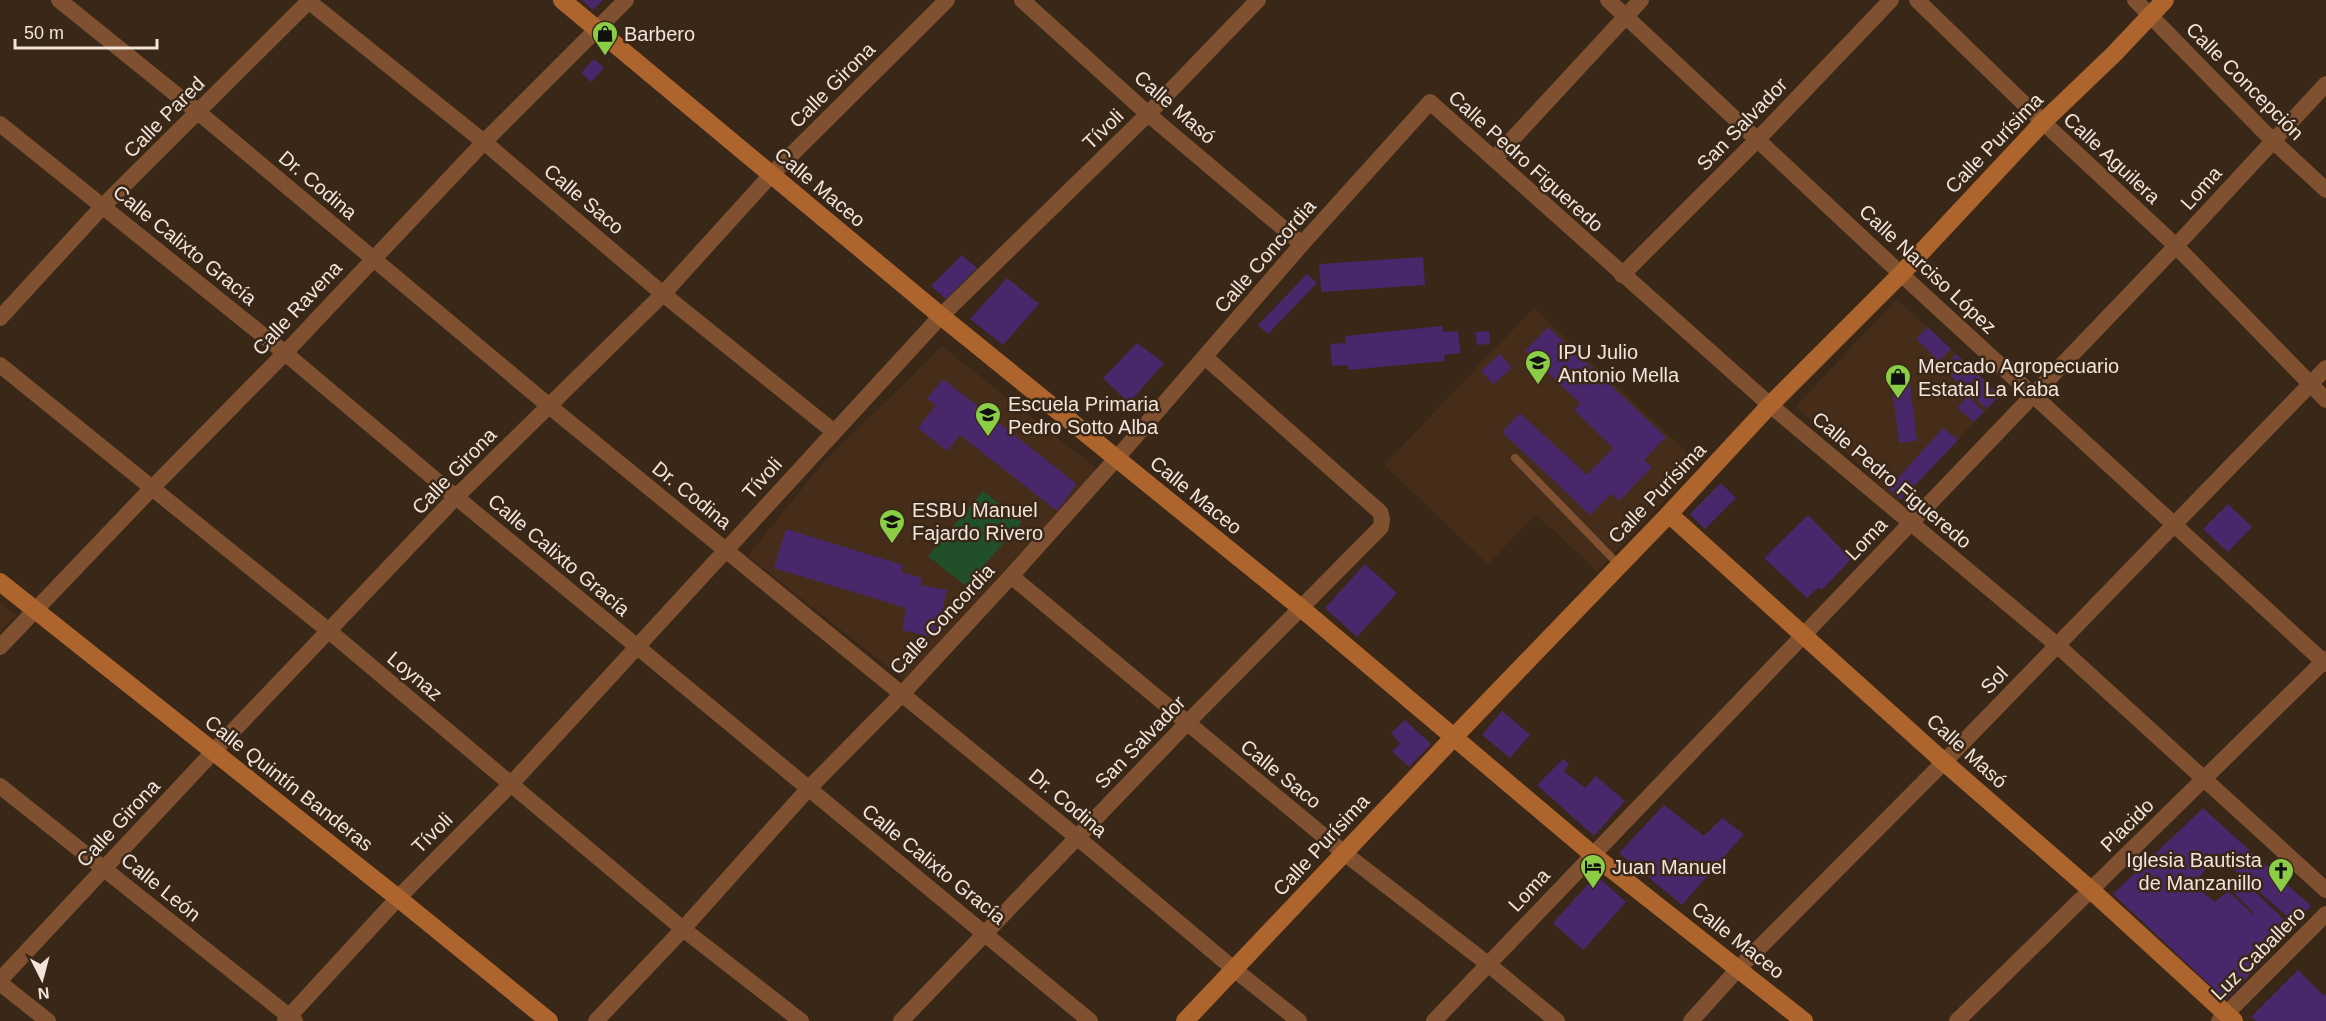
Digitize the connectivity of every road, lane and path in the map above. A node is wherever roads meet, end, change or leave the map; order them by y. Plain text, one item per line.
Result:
1 (59, 0) edge
2 (562, 0) edge
3 (626, 0) edge
4 (947, 0) edge
5 (1022, 0) edge
6 (1258, 0) edge
7 (1608, 0) edge
8 (1641, 0) edge
9 (1890, 0) edge
10 (1917, 0) edge
11 (2135, 0) edge
12 (2166, 0) edge
13 (309, 1) edge
14 (2151, 15) junction
15 (1626, 16) junction
16 (598, 29) junction
17 (2326, 84) edge
18 (1430, 102) joint
19 (198, 112) junction
20 (1148, 114) junction
21 (2043, 122) junction
22 (0, 124) edge
23 (1758, 139) junction
24 (2272, 140) junction
25 (484, 142) junction
26 (1494, 159) junction
27 (771, 175) junction
28 (2326, 190) edge
29 (103, 206) junction
30 (1302, 244) junction
31 (2176, 246) junction
32 (372, 258) junction
33 (1901, 274) junction
34 (1622, 275) junction
35 (663, 294) junction
36 (941, 316) junction
37 (0, 318) edge
38 (285, 352) junction
39 (1205, 357) junction
40 (0, 365) edge
41 (2326, 368) edge
42 (2310, 385) junction
43 (2035, 395) junction
44 (2326, 400) edge
45 (548, 405) junction
46 (1770, 405) junction
47 (833, 431) junction
48 (1515, 458) dead end
49 (1116, 459) junction
50 (153, 487) junction
51 (456, 497) junction
52 (1669, 514) junction
53 (1910, 524) junction
54 (2174, 526) junction
55 (725, 550) junction
56 (1619, 565) junction
57 (1011, 576) junction
58 (0, 582) edge
59 (1301, 609) junction
60 (35, 610) junction
61 (329, 632) junction
62 (1803, 634) junction
63 (2057, 645) junction
64 (0, 647) edge
65 (637, 647) junction
66 (2325, 662) edge
67 (902, 694) junction
68 (1186, 723) junction
69 (1453, 738) junction
70 (214, 751) junction
71 (1944, 762) junction
72 (2204, 777) junction
73 (512, 783) junction
74 (0, 786) edge
75 (809, 788) junction
76 (1078, 838) junction
77 (1344, 852) junction
78 (1592, 854) junction
79 (105, 869) junction
80 (2091, 890) junction
81 (2326, 890) edge
82 (398, 898) junction
83 (2326, 914) edge
84 (683, 929) junction
85 (985, 933) junction
86 (1488, 964) junction
87 (1738, 969) junction
88 (1235, 970) junction
89 (0, 982) edge
90 (290, 1019) edge
91 (2226, 1019) edge
92 (48, 1021) edge
93 (549, 1021) edge
94 (596, 1021) edge
95 (801, 1021) edge
96 (901, 1021) edge
97 (1090, 1021) edge
98 (1185, 1021) edge
99 (1299, 1021) edge
100 (1434, 1021) edge
101 (1557, 1021) edge
102 (1691, 1021) edge
103 (1803, 1021) edge
104 (1958, 1021) edge

1 - 19 street, Dr. Codina
2 - 16 street, Calle Maceo
3 - 16 street, Calle Ravena
4 - 27 street, Calle Girona
5 - 20 street, Calle Masó
6 - 20 street, Tívoli
7 - 15 street, Calle Narciso López
8 - 15 street
9 - 23 street, San Salvador
10 - 21 street, Calle Aguilera
11 - 14 street, Calle Concepción
12 - 14 street, Calle Purísima
13 - 19 street, Calle Pared
13 - 25 street, Calle Saco
14 - 21 street, Calle Purísima
14 - 24 street, Calle Concepción
15 - 23 street, Calle Narciso López
15 - 26 street
16 - 25 street, Calle Ravena
16 - 27 street, Calle Maceo
17 - 24 street, Loma
18 - 26 street, Calle Pedro Figueredo
18 - 30 street, Calle Concordia
19 - 29 street, Calle Pared
19 - 32 street, Dr. Codina
20 - 30 street, Calle Masó
20 - 36 street, Tívoli
21 - 31 street, Calle Aguilera
21 - 33 street, Calle Purísima
22 - 29 street, Calle Calixto Gracía
23 - 33 street, Calle Narciso López
23 - 34 street, San Salvador
24 - 28 street, Calle Concepción
24 - 31 street, Loma
25 - 32 street, Calle Ravena
25 - 35 street, Calle Saco
26 - 34 street, Calle Pedro Figueredo
27 - 35 street, Calle Girona
27 - 36 street, Calle Maceo
29 - 37 street, Calle Pared
29 - 38 street, Calle Calixto Gracía
30 - 39 street, Calle Concordia
31 - 42 street, Calle Aguilera
31 - 43 street, Loma
32 - 38 street, Calle Ravena
32 - 45 street, Dr. Codina
33 - 43 street, Calle Narciso López
33 - 46 street, Calle Purísima
34 - 46 street, Calle Pedro Figueredo
35 - 45 street, Calle Girona
35 - 47 street, Calle Saco
36 - 47 street, Tívoli
36 - 49 street, Calle Maceo
38 - 50 street, Calle Ravena
38 - 51 street, Calle Calixto Gracía
39 - 49 street, Calle Concordia
39 - 59 street, San Salvador
40 - 50 street, Loynaz
41 - 42 street, Sol
42 - 44 street, Calle Aguilera
42 - 54 street, Sol
43 - 53 street, Loma
43 - 54 street, Calle Narciso López
45 - 51 street, Calle Girona
45 - 55 street, Dr. Codina
46 - 52 street, Calle Purísima
46 - 53 street, Calle Pedro Figueredo
47 - 55 street, Tívoli
48 - 56 lane
49 - 57 street, Calle Concordia
49 - 59 street, Calle Maceo
50 - 60 street, Calle Ravena
50 - 61 street, Loynaz
51 - 61 street, Calle Girona
51 - 65 street, Calle Calixto Gracía
52 - 56 street, Calle Purísima
52 - 62 street, Calle Masó
53 - 62 street, Loma
53 - 63 street, Calle Pedro Figueredo
54 - 63 street, Sol
54 - 66 street, Calle Narciso López
55 - 65 street, Tívoli
55 - 67 street, Dr. Codina
56 - 69 street, Calle Purísima
57 - 67 street, Calle Concordia
57 - 68 street, Calle Saco
58 - 60 street, Calle Quintín Banderas
59 - 68 street, San Salvador
59 - 69 street, Calle Maceo
60 - 64 street, Calle Ravena
60 - 70 street, Calle Quintín Banderas
61 - 70 street, Calle Girona
61 - 73 street, Loynaz
62 - 71 street, Calle Masó
62 - 78 street, Loma
63 - 71 street, Sol
63 - 72 street, Calle Pedro Figueredo
65 - 73 street, Tívoli
65 - 75 street, Calle Calixto Gracía
66 - 72 street, Placido
67 - 75 street, Calle Concordia
67 - 76 street, Dr. Codina
68 - 76 street, San Salvador
68 - 77 street, Calle Saco
69 - 77 street, Calle Purísima
69 - 78 street, Calle Maceo
70 - 79 street, Calle Girona
70 - 82 street, Calle Quintín Banderas
71 - 80 street, Calle Masó
71 - 87 street, Sol
72 - 80 street, Placido
72 - 81 street, Calle Pedro Figueredo
73 - 82 street, Tívoli
73 - 84 street, Loynaz
74 - 79 street, Calle León
75 - 84 street, Calle Concordia
75 - 85 street, Calle Calixto Gracía
76 - 85 street, San Salvador
76 - 88 street, Dr. Codina
77 - 86 street, Calle Saco
77 - 88 street, Calle Purísima
78 - 86 street, Loma
78 - 87 street, Calle Maceo
79 - 89 street, Calle Girona
79 - 90 street, Calle León
80 - 91 street, Calle Masó
80 - 104 street, Placido
82 - 90 street, Tívoli
82 - 93 street, Calle Quintín Banderas
83 - 91 street, Luz Caballero
84 - 94 street, Calle Concordia
84 - 95 street, Loynaz
85 - 96 street, San Salvador
85 - 97 street, Calle Calixto Gracía
86 - 100 street, Loma
86 - 101 street, Calle Saco
87 - 102 street, Sol
87 - 103 street, Calle Maceo
88 - 98 street, Calle Purísima
88 - 99 street, Dr. Codina
89 - 92 street

